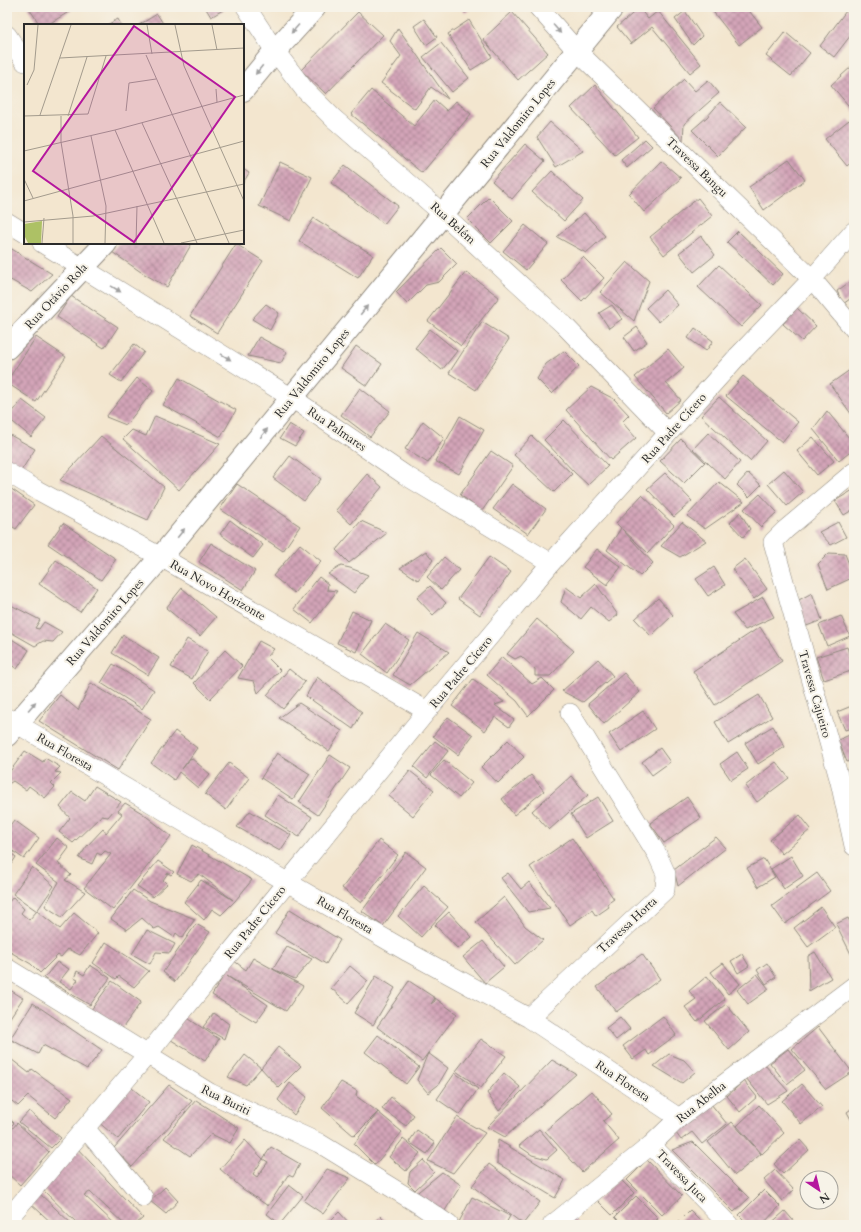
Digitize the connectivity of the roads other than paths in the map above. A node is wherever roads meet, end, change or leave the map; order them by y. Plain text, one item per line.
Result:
1 (246, 7) edge
2 (315, 7) edge
3 (538, 7) edge
4 (613, 7) edge
5 (7, 35) edge
6 (275, 51) junction
7 (577, 51) junction
8 (24, 60) edge
9 (244, 89) edge
10 (443, 214) junction
11 (7, 222) edge
12 (854, 231) edge
13 (24, 232) edge
14 (44, 244) edge
15 (105, 244) edge
16 (83, 268) junction
17 (812, 279) junction
18 (854, 329) edge
19 (7, 348) edge
20 (292, 398) junction
21 (668, 433) junction
22 (7, 472) edge
23 (854, 472) edge
24 (161, 557) junction
25 (551, 563) junction
26 (428, 711) junction
27 (570, 713) dead end
28 (10, 726) edge
29 (854, 846) edge
30 (287, 882) junction
31 (7, 968) edge
32 (854, 986) edge
33 (529, 1018) junction
34 (147, 1055) junction
35 (680, 1118) junction
36 (85, 1128) junction
37 (651, 1144) junction
38 (143, 1196) dead end
39 (7, 1220) edge
40 (449, 1225) edge
41 (552, 1225) edge
42 (728, 1225) edge

1 - 6 street, Rua Belém
2 -> 6 street
3 -> 7 street, Travessa Bangu
4 - 7 street, Rua Valdomiro Lopes
5 - 8 street
6 -> 9 street
6 - 10 street, Rua Belém
7 - 10 street, Rua Valdomiro Lopes
7 - 17 street, Travessa Bangu
20 -> 10 street, Rua Valdomiro Lopes
10 - 21 street, Rua Belém
11 - 13 street
12 - 17 street, Rua Padre Cícero
14 - 16 street, Rua Palmares
15 - 16 street, Rua Otávio Rola
16 - 19 street, Rua Otávio Rola
16 -> 20 street, Rua Palmares
17 - 18 street, Travessa Bangu
17 - 21 street, Rua Padre Cícero
24 -> 20 street, Rua Valdomiro Lopes
20 - 25 street, Rua Palmares
21 - 25 street, Rua Padre Cícero
22 - 24 street, Rua Novo Horizonte
23 - 29 street, Travessa Cajueiro
24 - 26 street, Rua Novo Horizonte
28 -> 24 street, Rua Valdomiro Lopes
25 - 26 street, Rua Padre Cícero
26 - 30 street, Rua Padre Cícero
27 - 33 street, Travessa Horta
28 - 30 street, Rua Floresta
30 - 33 street, Rua Floresta
30 - 34 street, Rua Padre Cícero
31 - 34 street, Rua Buriti
32 - 35 street, Rua Abelha
33 - 35 street, Rua Floresta
34 - 36 street, Rua Padre Cícero
34 - 40 street, Rua Buriti
35 - 37 street, Rua Abelha
36 - 38 street
36 - 39 street, Rua Padre Cícero
37 - 41 street, Rua Abelha
37 - 42 street, Travessa Juca

